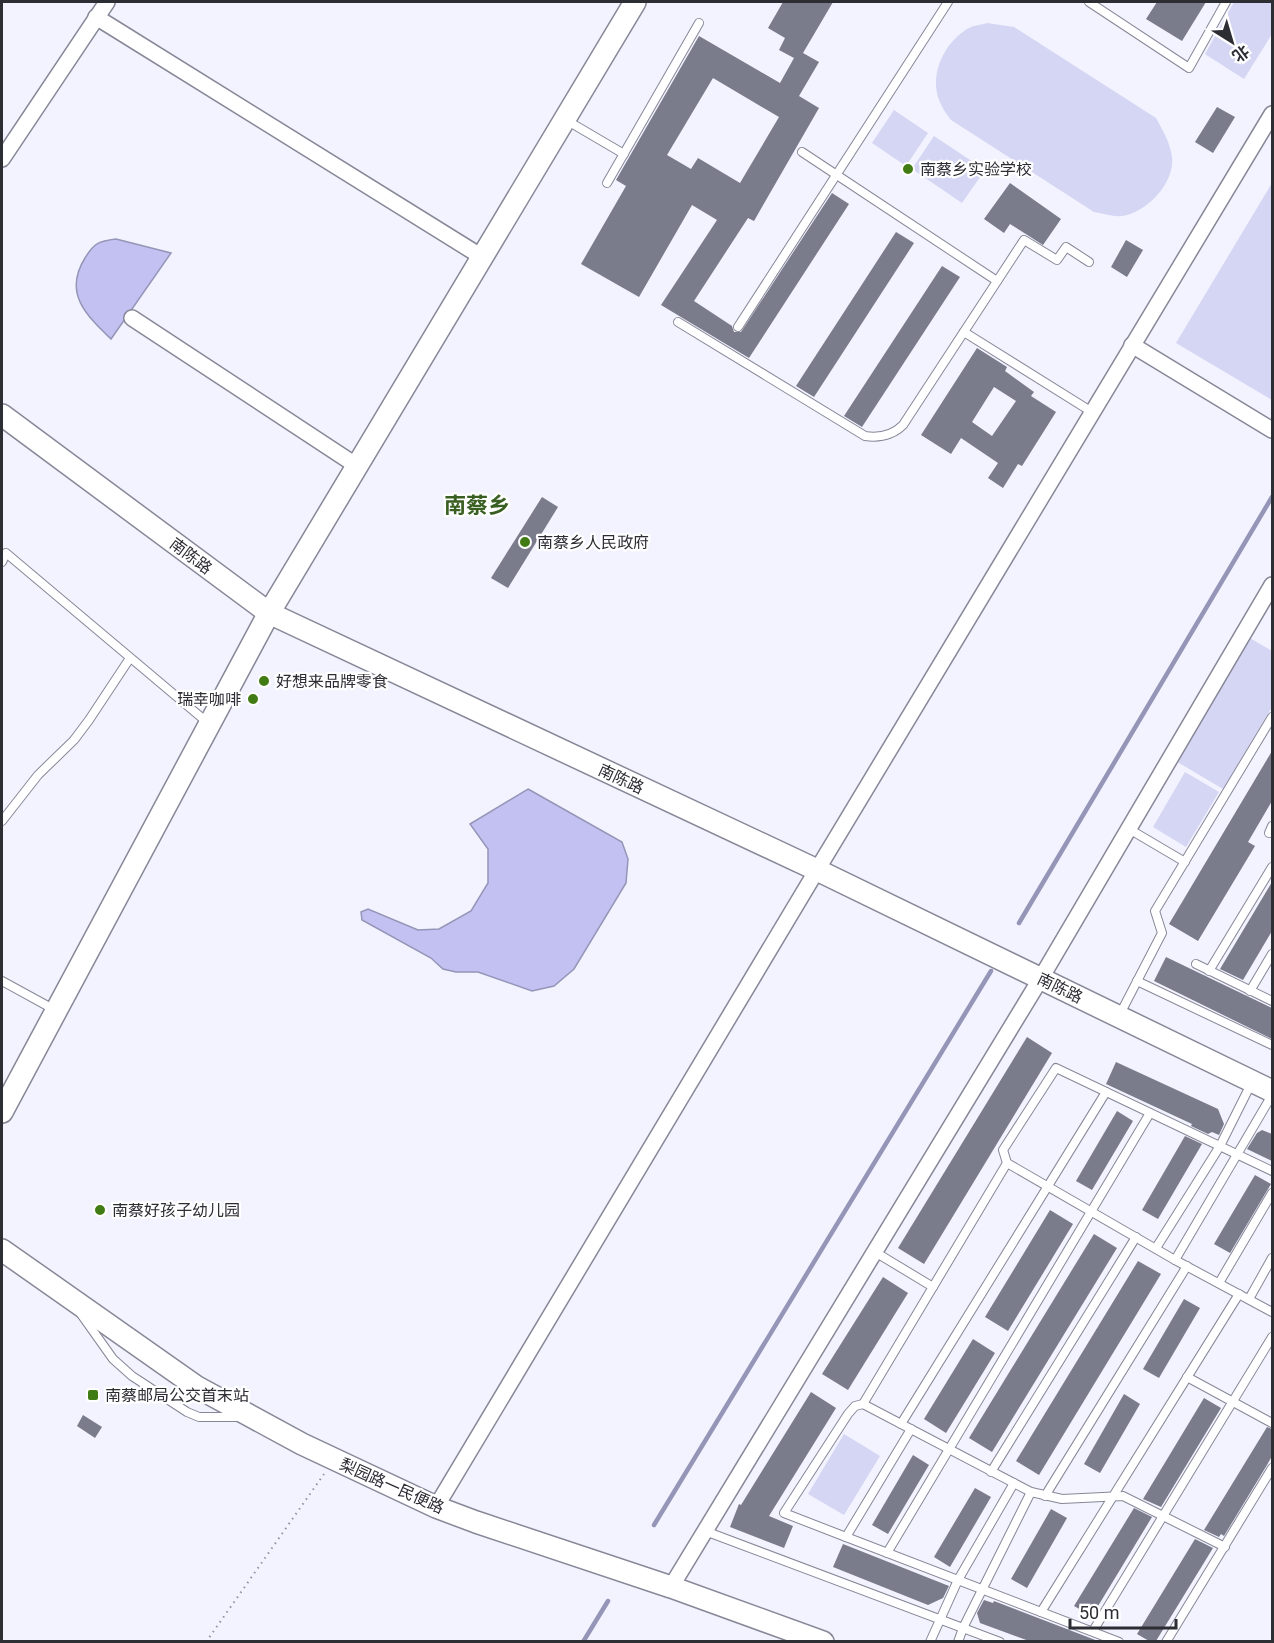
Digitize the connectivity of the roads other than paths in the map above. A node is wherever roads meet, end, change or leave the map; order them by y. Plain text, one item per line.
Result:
1 (107, 2) edge
2 (635, 2) edge
3 (948, 2) edge
4 (1089, 2) edge
5 (1226, 2) edge
6 (96, 17) junction
7 (699, 23) dead end
8 (1272, 114) edge
9 (564, 119) junction
10 (802, 152) dead end
11 (624, 154) junction
12 (2, 159) edge
13 (837, 175) junction
14 (607, 183) dead end
15 (482, 257) junction
16 (1089, 262) dead end
17 (997, 281) junction
18 (132, 318) dead end
19 (678, 322) dead end
20 (738, 327) dead end
21 (964, 332) junction
22 (1132, 345) junction
23 (1092, 412) junction
24 (2, 415) edge
25 (1272, 430) edge
26 (357, 466) junction
27 (2, 562) edge
28 (1272, 585) edge
29 (269, 613) junction
30 (130, 658) junction
31 (1272, 717) edge
32 (210, 724) junction
33 (2, 821) edge
34 (1129, 828) junction
35 (1185, 862) junction
36 (1272, 867) edge
37 (817, 870) junction
38 (1272, 954) edge
39 (1196, 964) dead end
40 (1209, 971) junction
41 (1041, 978) junction
42 (2, 981) edge
43 (1137, 981) junction
44 (1250, 991) junction
45 (1272, 1002) edge
46 (56, 1011) junction
47 (1119, 1016) junction
48 (1272, 1045) edge
49 (1252, 1081) junction
50 (1106, 1092) junction
51 (1272, 1093) edge
52 (2, 1112) edge
53 (1150, 1113) junction
54 (1220, 1146) junction
55 (1236, 1154) junction
56 (1007, 1163) junction
57 (1272, 1171) edge
58 (1048, 1186) junction
59 (1272, 1193) edge
60 (1091, 1211) junction
61 (1136, 1237) junction
62 (1156, 1248) junction
63 (2, 1250) edge
64 (875, 1252) junction
65 (1272, 1258) edge
66 (1175, 1260) junction
67 (1186, 1266) junction
68 (1219, 1283) junction
69 (933, 1287) junction
70 (1239, 1294) junction
71 (67, 1296) junction
72 (1249, 1299) junction
73 (1272, 1311) edge
74 (1272, 1336) edge
75 (1187, 1377) junction
76 (1233, 1402) junction
77 (862, 1404) junction
78 (251, 1417) junction
79 (1272, 1423) edge
80 (901, 1424) junction
81 (911, 1429) junction
82 (949, 1449) junction
83 (1272, 1468) edge
84 (991, 1472) junction
85 (1014, 1483) junction
86 (1031, 1492) junction
87 (1046, 1496) junction
88 (1113, 1496) junction
89 (436, 1507) junction
90 (1163, 1516) junction
91 (705, 1531) junction
92 (846, 1537) junction
93 (1226, 1546) junction
94 (887, 1553) junction
95 (958, 1580) junction
96 (671, 1587) junction
97 (982, 1589) junction
98 (1041, 1612) junction
99 (940, 1619) junction
100 (963, 1628) junction
101 (1093, 1631) junction
102 (823, 1641) edge
103 (930, 1641) edge
104 (958, 1641) edge
105 (1000, 1641) edge
106 (1119, 1641) edge
107 (1166, 1641) edge

1 - 6 street
2 - 9 street
3 - 13 lane
4 - 5 lane
6 - 12 street
6 - 15 street
7 - 11 lane
8 - 22 street
9 - 11 lane
9 - 15 street
10 - 13 lane
11 - 14 lane
13 - 17 lane
13 - 20 lane
15 - 26 street
16 - 17 lane
17 - 21 lane
18 - 26 street
19 - 21 lane
21 - 23 lane
22 - 23 street
22 - 25 street
23 - 37 street
24 - 29 street, 南陈路
26 - 29 street
27 - 30 lane
28 - 34 street
29 - 32 street
29 - 37 street, 南陈路
30 - 32 lane
30 - 33 lane
31 - 35 lane
32 - 46 street
34 - 35 lane
34 - 41 street
35 - 43 lane
36 - 40 lane
37 - 41 street, 南陈路
37 - 89 street
38 - 44 lane
39 - 40 lane
40 - 44 lane
41 - 47 street, 南陈路
41 - 64 street
42 - 46 lane
43 - 47 lane
43 - 48 lane
44 - 45 lane
46 - 52 street
47 - 49 street, 南陈路
49 - 51 street, 南陈路
49 - 54 lane
50 - 53 lane
50 - 56 lane
50 - 58 lane
51 - 55 lane
53 - 54 lane
53 - 60 lane
54 - 55 lane
54 - 62 lane
55 - 57 lane
55 - 66 lane
56 - 58 lane
56 - 69 lane
58 - 60 lane
58 - 80 lane
59 - 68 lane
60 - 61 lane
60 - 82 lane
61 - 62 lane
61 - 84 lane
62 - 66 lane
63 - 71 street, 梨园路一民便路
64 - 69 lane
64 - 91 street
65 - 72 lane
66 - 67 lane
67 - 68 lane
67 - 87 lane
68 - 70 lane
69 - 77 lane
70 - 72 lane
70 - 75 lane
71 - 78 street, 梨园路一民便路
71 - 78 lane
72 - 73 lane
74 - 76 lane
75 - 76 lane
75 - 88 lane
76 - 79 lane
76 - 90 lane
77 - 80 lane
77 - 92 lane
78 - 89 street, 梨园路一民便路
80 - 81 lane
81 - 82 lane
81 - 92 lane
82 - 84 lane
82 - 94 lane
83 - 93 lane
84 - 85 lane
85 - 86 lane
85 - 95 lane
86 - 87 lane
86 - 97 lane
87 - 88 lane
88 - 90 lane
88 - 98 lane
89 - 96 street, 梨园路一民便路
90 - 93 lane
90 - 101 lane
91 - 96 street
91 - 99 lane
92 - 94 lane
93 - 107 lane
94 - 95 lane
95 - 97 lane
95 - 99 lane
96 - 102 street, 梨园路一民便路
97 - 98 lane
97 - 100 lane
98 - 101 lane
99 - 100 lane
99 - 103 lane
100 - 104 lane
100 - 105 lane
101 - 106 lane

